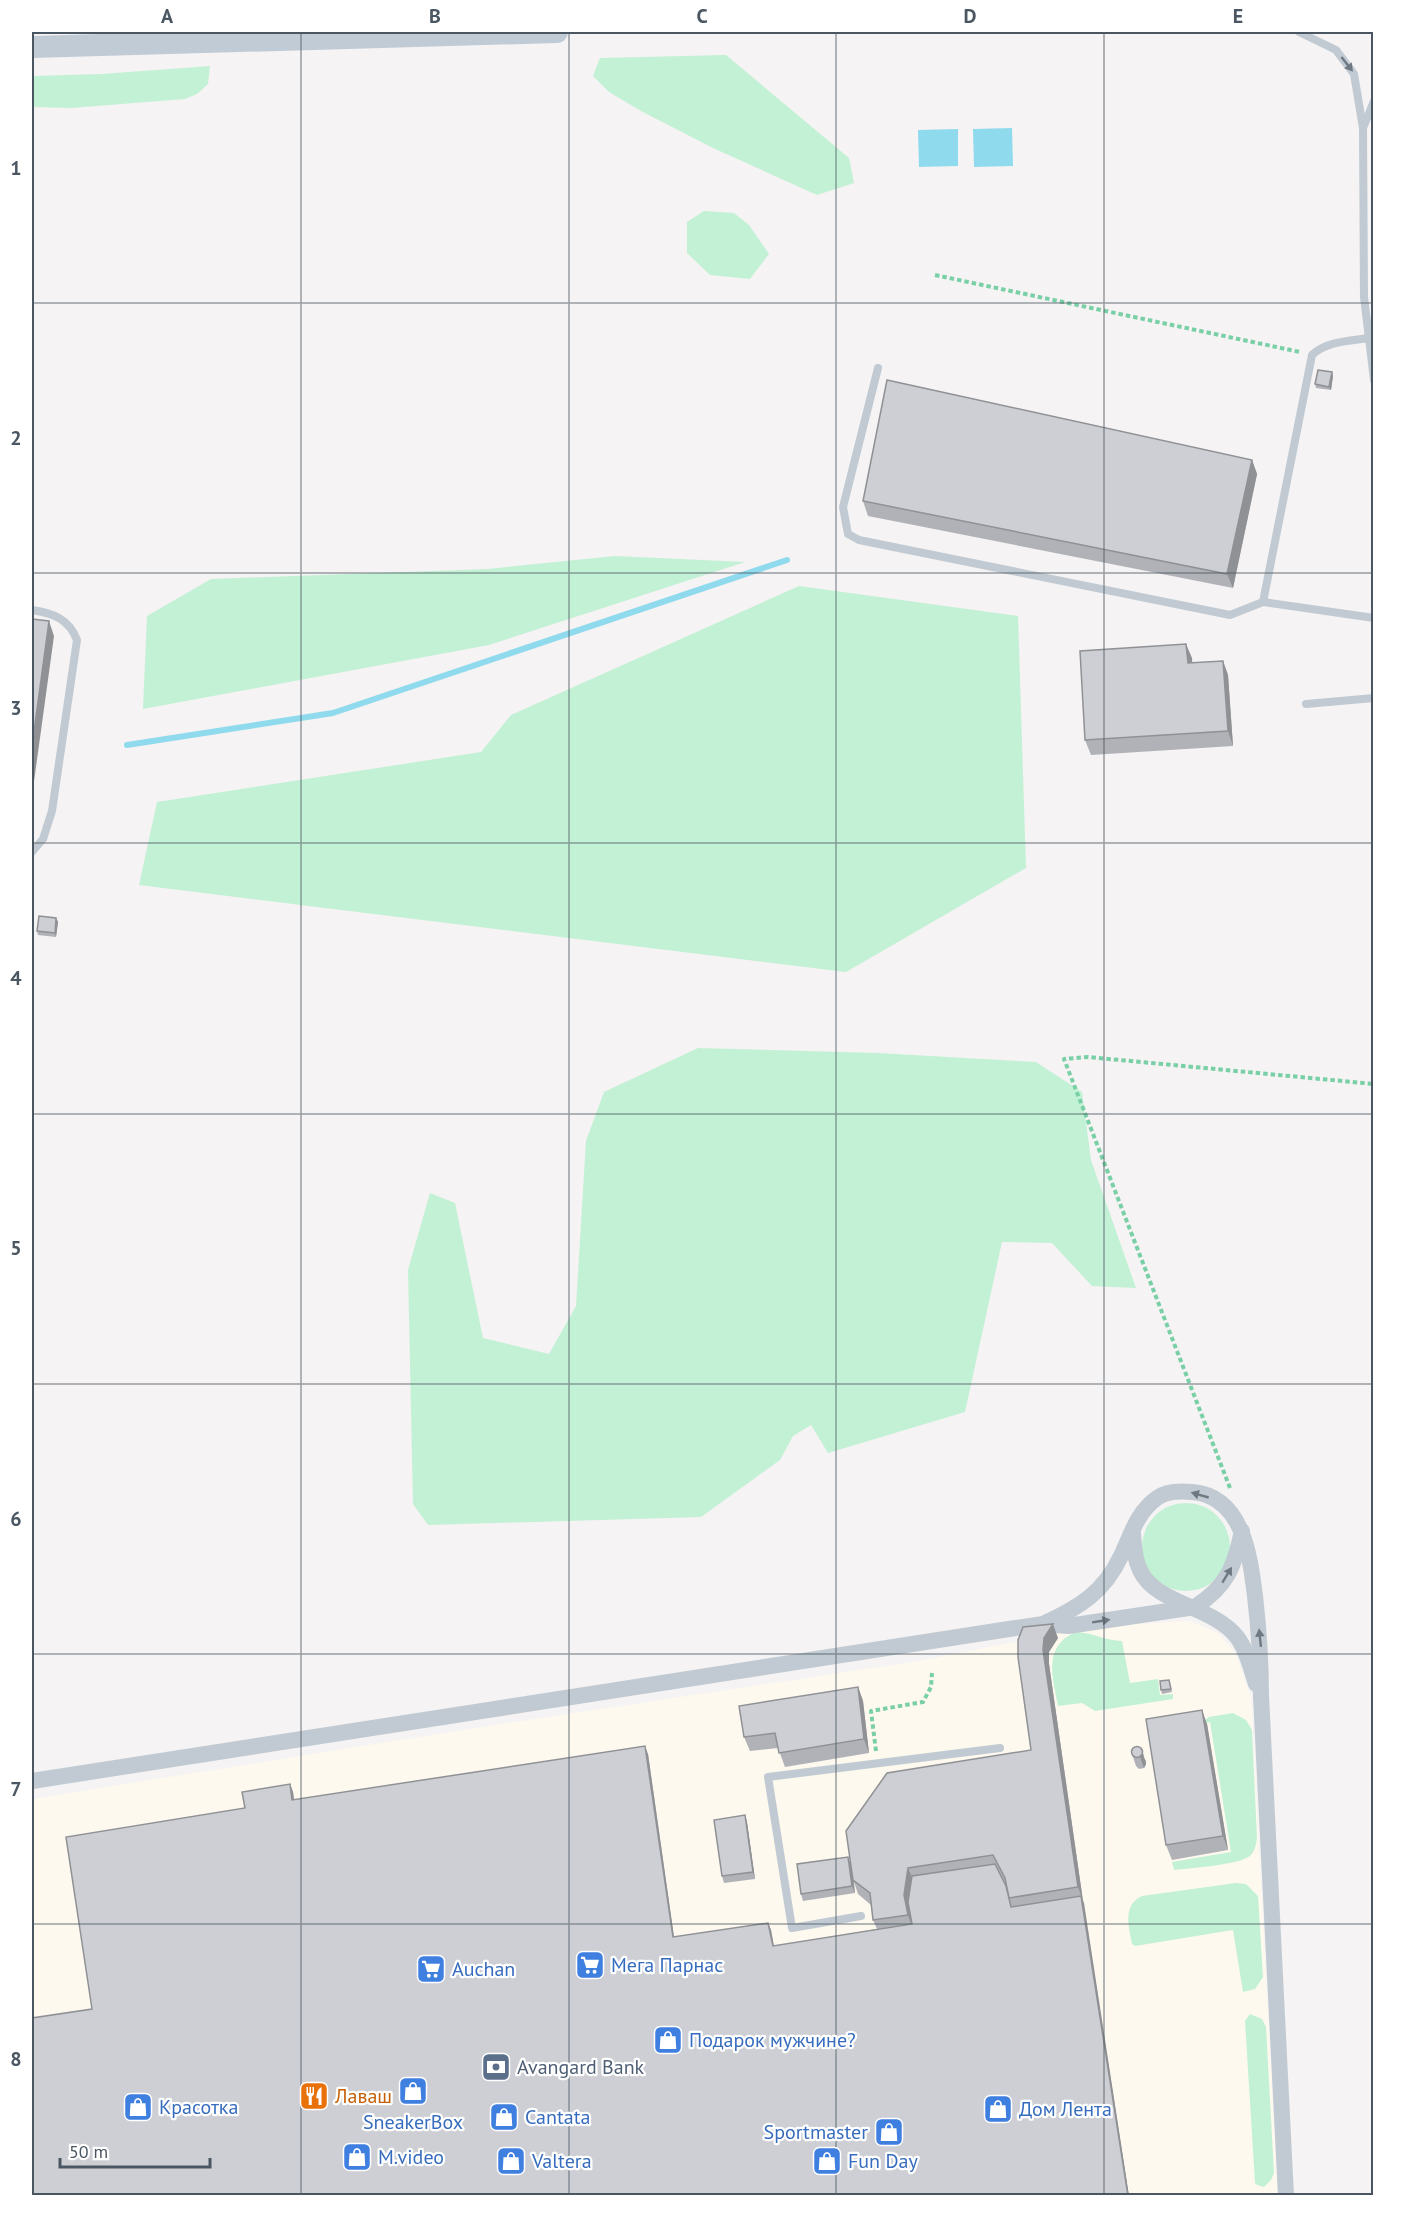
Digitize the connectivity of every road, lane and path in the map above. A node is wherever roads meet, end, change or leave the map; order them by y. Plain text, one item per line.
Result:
1 (557, 32) edge
2 (1299, 32) edge
3 (32, 47) edge
4 (1374, 101) edge
5 (1363, 128) junction
6 (935, 275) dead end
7 (1369, 338) junction
8 (1312, 355) junction
9 (1372, 359) edge
10 (878, 368) dead end
11 (1374, 380) edge
12 (1263, 602) junction
13 (32, 610) edge
14 (1374, 618) edge
15 (1374, 698) edge
16 (1306, 704) dead end
17 (32, 852) edge
18 (1374, 1084) edge
19 (1232, 1515) junction
20 (1133, 1530) junction
21 (1242, 1532) junction
22 (1195, 1607) junction
23 (1042, 1624) junction
24 (932, 1672) dead end
25 (1260, 1696) junction
26 (1000, 1748) dead end
27 (878, 1762) junction
28 (32, 1780) edge
29 (861, 1916) dead end
30 (1286, 2196) edge

1 - 3 main road
2 -> 5 lane
4 - 5 lane
5 - 7 lane
6 - 8 path
7 - 8 lane
7 - 9 lane
8 - 12 lane
9 - 11 lane
10 - 12 lane
12 - 14 lane
13 - 17 lane
15 - 16 lane
18 - 19 path
19 -> 20 street
19 - 21 street
20 - 22 street
20 - 23 street
22 -> 21 street
25 -> 21 street
23 -> 22 street
22 - 25 street
23 - 28 street
24 - 27 path
25 - 30 street
26 - 27 lane
27 - 29 lane

